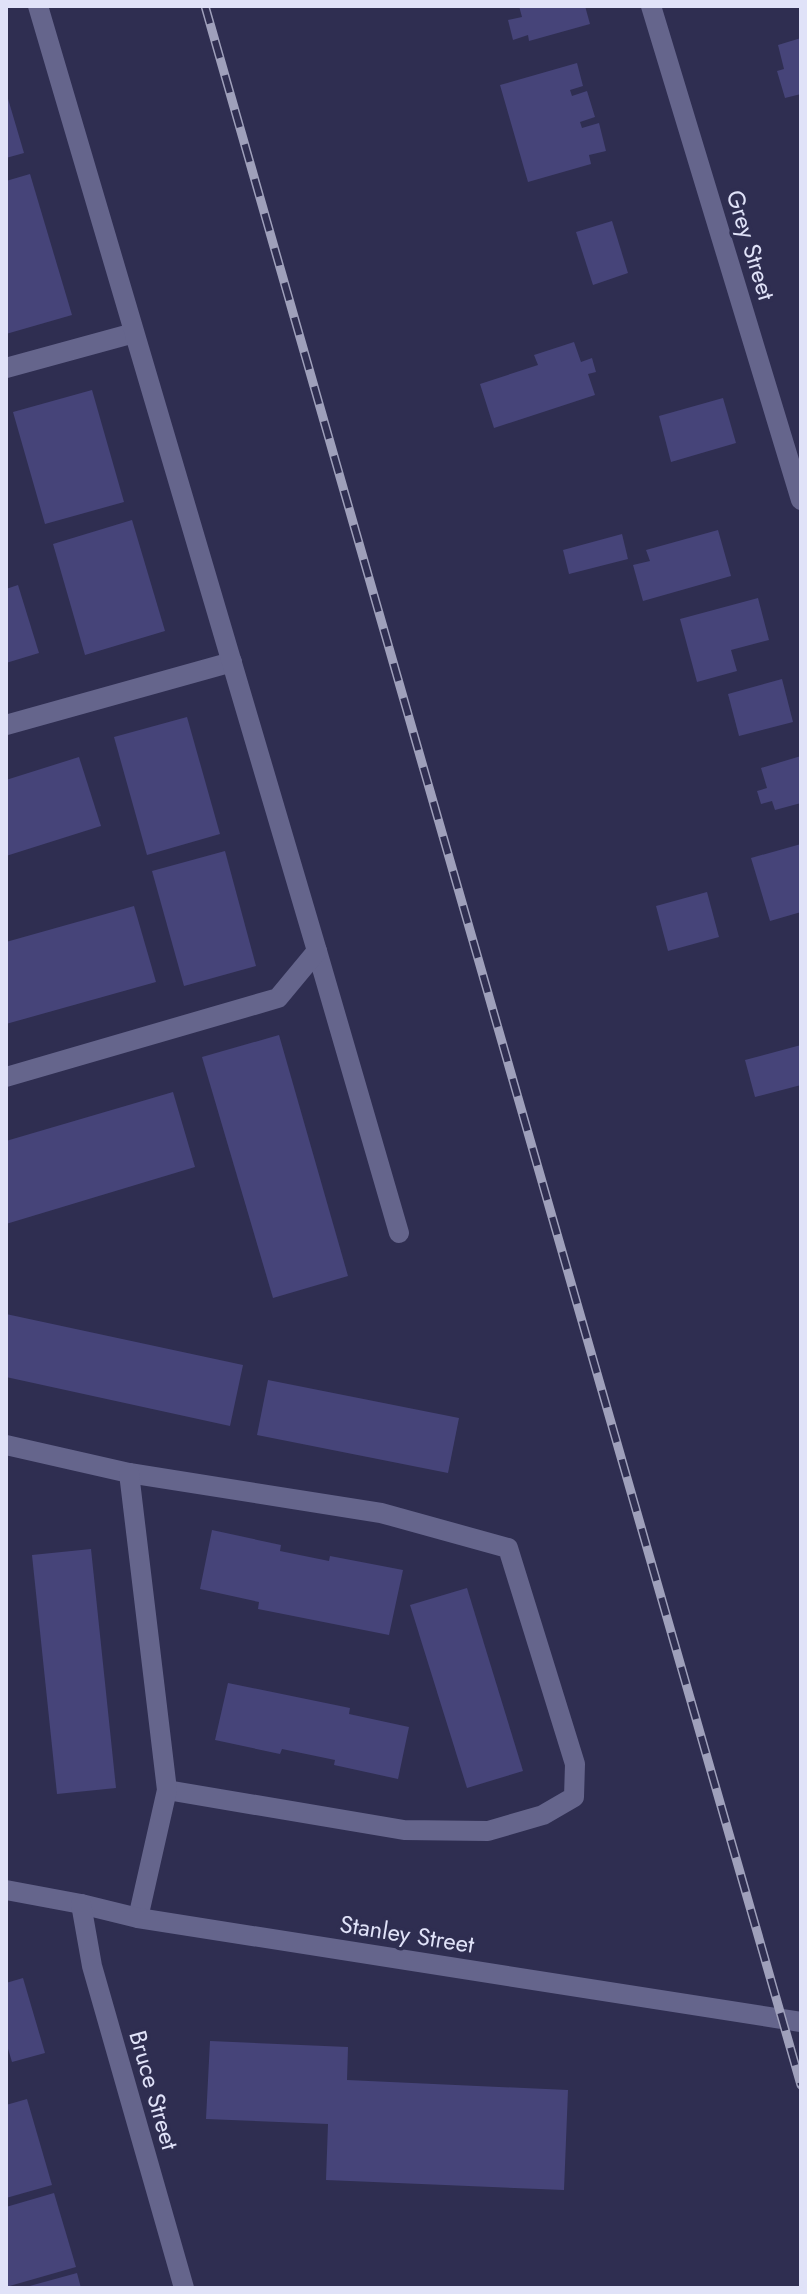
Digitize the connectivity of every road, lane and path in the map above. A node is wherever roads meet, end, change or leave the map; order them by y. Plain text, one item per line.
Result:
1 (38, 6) edge
2 (651, 6) edge
3 (134, 333) junction
4 (6, 368) edge
5 (800, 493) edge
6 (232, 662) junction
7 (6, 725) edge
8 (317, 951) junction
9 (6, 1077) edge
10 (399, 1233) dead end
11 (6, 1445) edge
12 (129, 1473) junction
13 (167, 1790) junction
14 (6, 1890) edge
15 (81, 1904) junction
16 (138, 1918) junction
17 (801, 2022) edge
18 (184, 2288) edge

1 - 3 street
2 - 5 street, Grey Street
3 - 4 street
3 - 6 street
6 - 7 street
6 - 8 street
8 - 9 street
8 - 10 street
11 - 12 street
12 - 13 street
12 - 13 street
13 - 16 street
14 - 15 street, Stanley Street
15 - 16 street, Stanley Street
15 - 18 street, Bruce Street
16 - 17 street, Stanley Street

